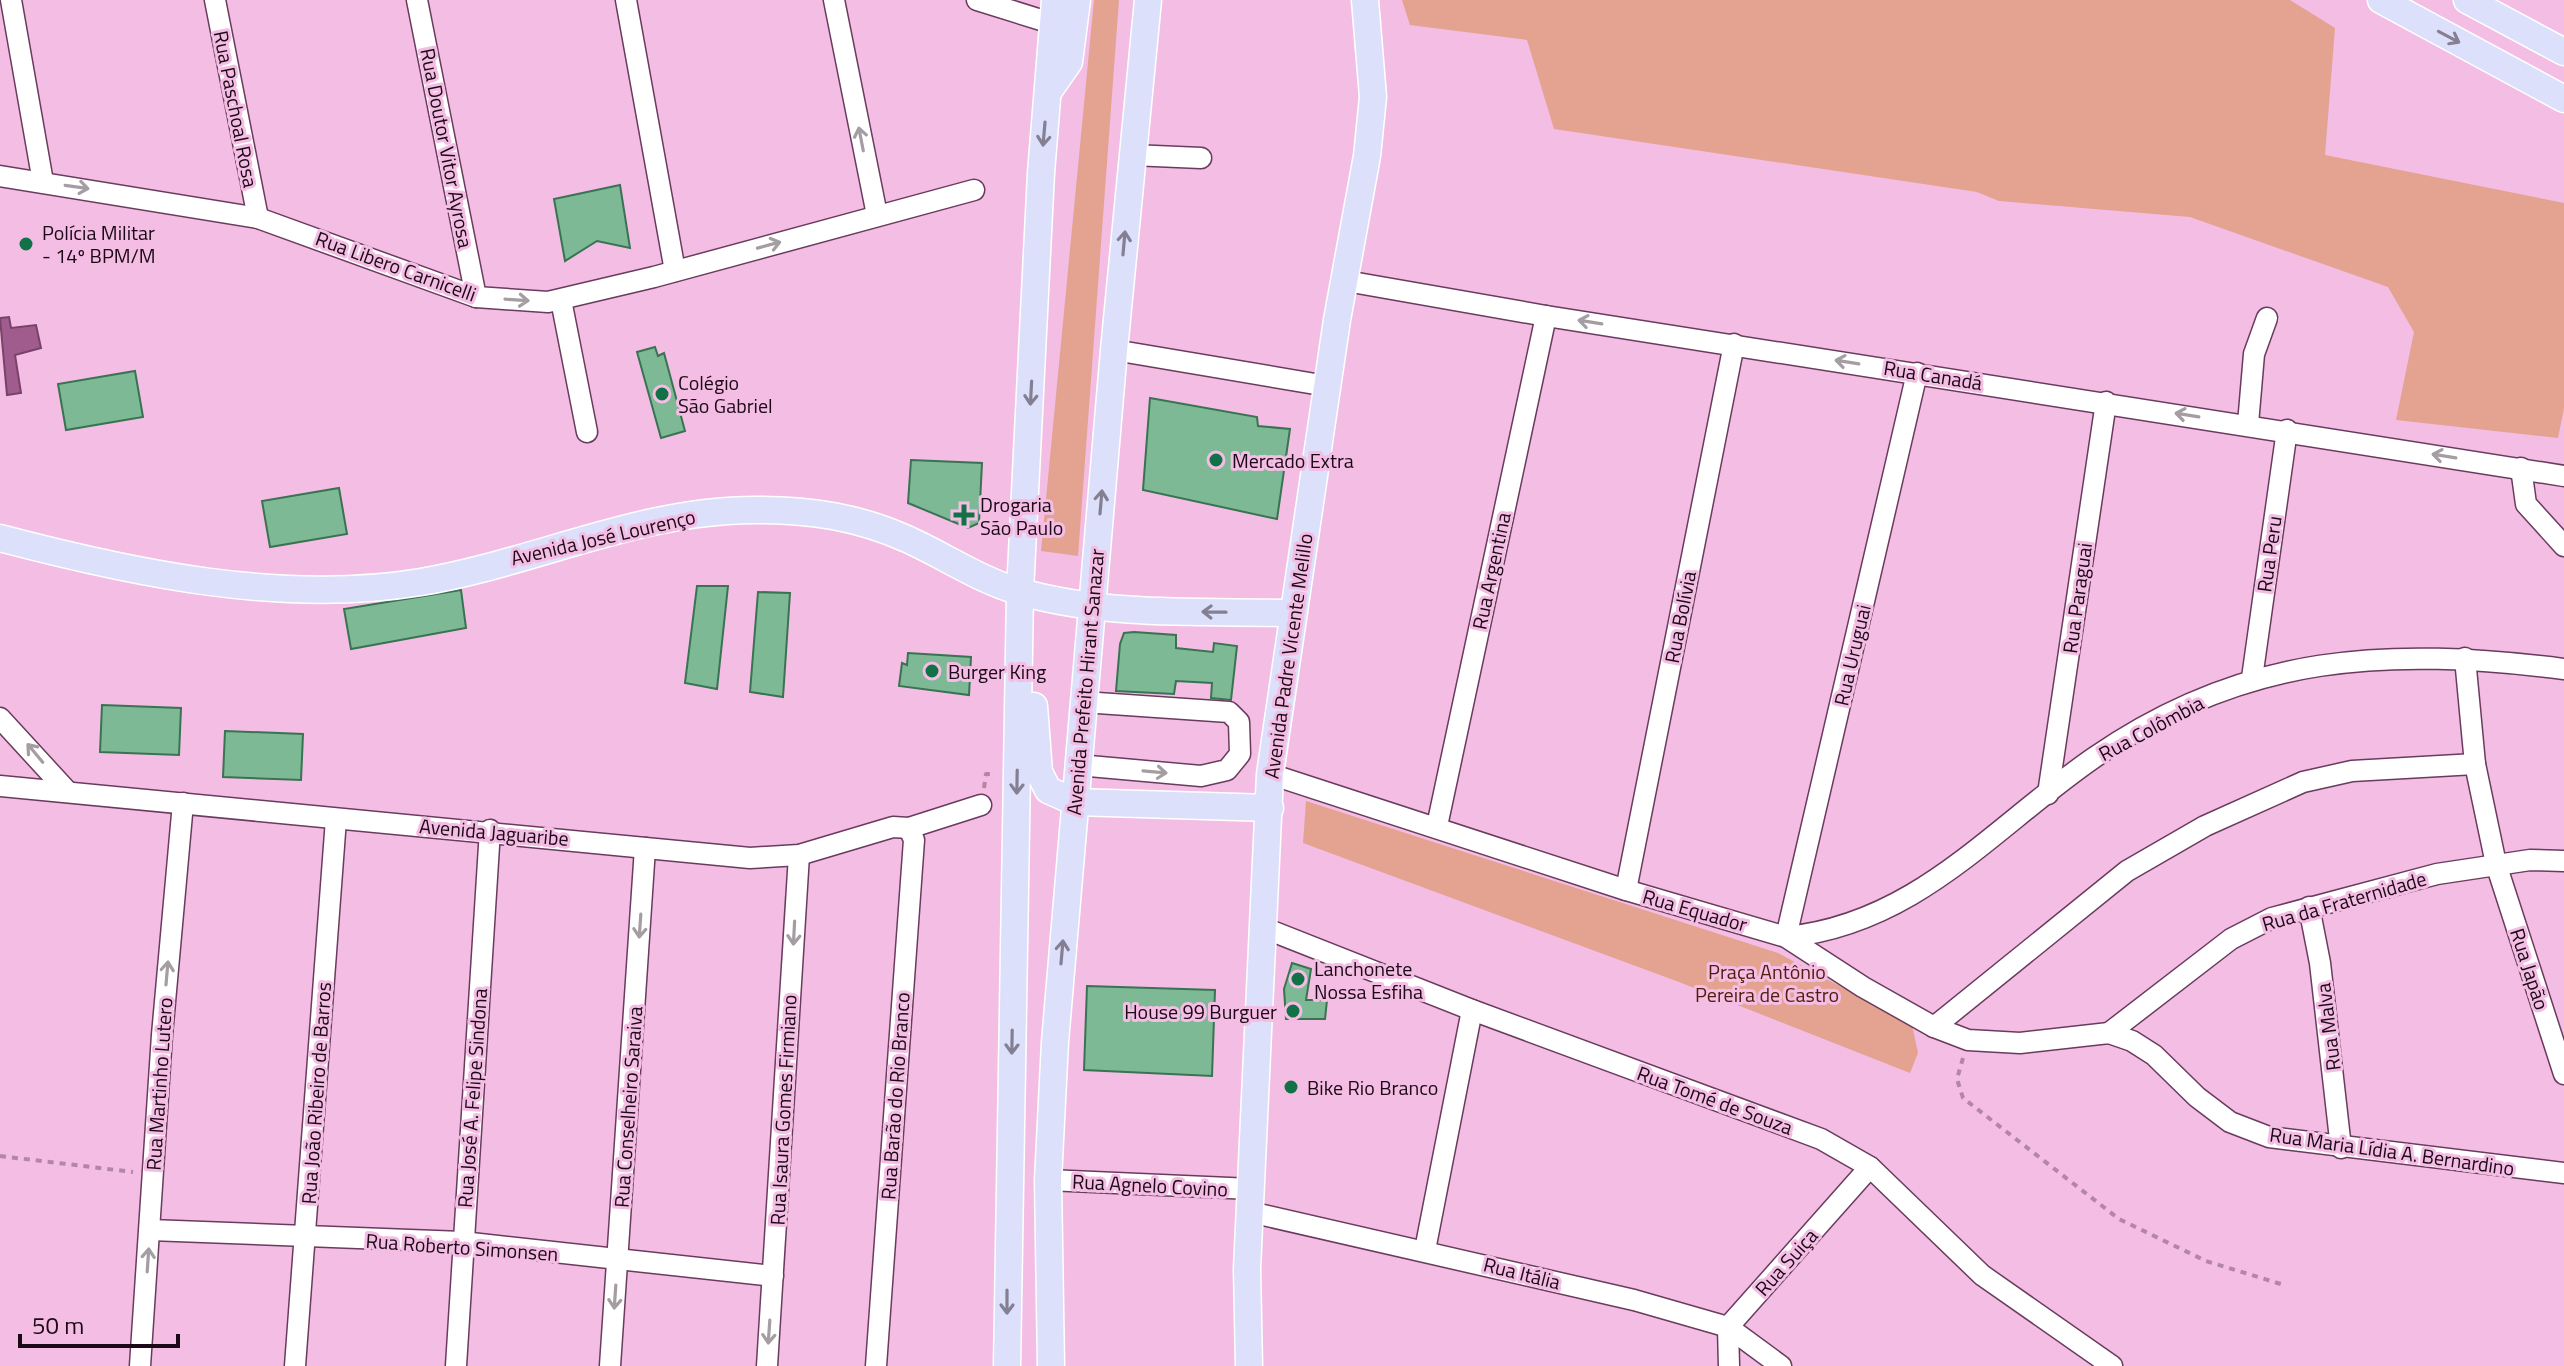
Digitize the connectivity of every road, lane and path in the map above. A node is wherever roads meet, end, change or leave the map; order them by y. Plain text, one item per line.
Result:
1 (11, 0) edge
2 (215, 0) edge
3 (417, 0) edge
4 (626, 0) edge
5 (834, 0) edge
6 (977, 0) edge
7 (1077, 0) edge
8 (1132, 0) edge
9 (1148, 0) edge
10 (1365, 0) edge
11 (2381, 0) edge
12 (2467, 0) edge
13 (1054, 12) edge
14 (2564, 52) edge
15 (1048, 92) junction
16 (2564, 99) edge
17 (1134, 142) junction
18 (1201, 158) dead end
19 (0, 176) edge
20 (43, 182) junction
21 (974, 190) dead end
22 (877, 215) junction
23 (258, 218) junction
24 (675, 271) junction
25 (1346, 281) junction
26 (476, 297) junction
27 (561, 300) junction
28 (1546, 316) junction
29 (2267, 318) dead end
30 (1734, 344) junction
31 (1114, 350) junction
32 (1917, 373) junction
33 (1327, 386) junction
34 (2106, 402) junction
35 (2248, 424) junction
36 (2287, 430) junction
37 (587, 432) dead end
38 (2521, 468) junction
39 (2564, 476) edge
40 (0, 538) edge
41 (2564, 546) edge
42 (1020, 592) junction
43 (1093, 608) junction
44 (1292, 613) junction
45 (2465, 658) junction
46 (1019, 661) junction
47 (2564, 669) edge
48 (2252, 678) junction
49 (1083, 702) junction
50 (0, 718) edge
51 (2475, 764) junction
52 (1078, 765) junction
53 (1270, 774) junction
54 (0, 786) edge
55 (67, 791) junction
56 (2048, 794) junction
57 (1075, 802) junction
58 (183, 803) junction
59 (981, 805) dead end
60 (1270, 808) junction
61 (336, 819) junction
62 (1437, 826) junction
63 (909, 828) junction
64 (490, 830) junction
65 (645, 848) junction
66 (799, 855) junction
67 (2564, 861) edge
68 (2496, 864) junction
69 (1626, 890) junction
70 (2309, 907) junction
71 (1264, 928) junction
72 (1786, 937) junction
73 (1472, 1010) junction
74 (1934, 1027) junction
75 (2109, 1033) junction
76 (1968, 1040) junction
77 (2564, 1074) edge
78 (2341, 1148) junction
79 (0, 1156) edge
80 (1870, 1167) junction
81 (2564, 1173) edge
82 (153, 1174) junction
83 (1048, 1180) junction
84 (1251, 1201) junction
85 (150, 1230) junction
86 (306, 1239) junction
87 (462, 1242) junction
88 (1425, 1250) junction
89 (618, 1258) junction
90 (773, 1276) junction
91 (2284, 1285) dead end
92 (1728, 1327) junction
93 (140, 1366) edge
94 (295, 1366) edge
95 (456, 1366) edge
96 (610, 1366) edge
97 (767, 1366) edge
98 (876, 1366) edge
99 (1007, 1366) edge
100 (1051, 1366) edge
101 (1249, 1366) edge
102 (1729, 1366) edge
103 (1781, 1366) edge
104 (2112, 1366) edge

1 - 20 street
2 - 23 street, Rua Paschoal Rosa
3 - 26 street, Rua Doutor Vitor Ayrosa
4 - 24 street
22 -> 5 street
6 - 13 street
7 - 15 main road
8 - 17 main road
9 - 17 main road, Avenida Prefeito Hirant Sanazar
10 - 25 main road, Avenida Padre Vicente Melillo
11 -> 16 main road
12 - 14 main road
13 - 15 main road
15 -> 42 main road
17 - 18 street
31 -> 17 main road, Avenida Prefeito Hirant Sanazar
19 - 20 street, Rua Libero Carnicelli
20 -> 23 street, Rua Libero Carnicelli
21 - 22 street, Rua Libero Carnicelli
24 -> 22 street, Rua Libero Carnicelli
23 - 26 street, Rua Libero Carnicelli
24 - 27 street, Rua Libero Carnicelli
25 - 28 street, Rua Canadá
25 - 33 main road, Avenida Padre Vicente Melillo
26 -> 27 street, Rua Libero Carnicelli
27 - 37 street
30 -> 28 street, Rua Canadá
28 - 62 street, Rua Argentina
29 - 35 street
32 -> 30 street, Rua Canadá
30 - 69 street, Rua Bolívia
31 - 33 street
43 -> 31 main road, Avenida Prefeito Hirant Sanazar
32 - 34 street, Rua Canadá
32 - 72 street, Rua Uruguai
33 - 44 main road, Avenida Padre Vicente Melillo
35 -> 34 street, Rua Canadá
34 - 56 street, Rua Paraguai
35 - 36 street, Rua Canadá
38 -> 36 street, Rua Canadá
36 - 48 street, Rua Peru
38 - 39 street, Rua Canadá
38 - 41 street
40 - 42 main road, Avenida José Lourenço
42 - 43 main road, Avenida José Lourenço
42 - 46 main road
44 -> 43 main road, Avenida José Lourenço
43 - 49 main road, Avenida Prefeito Hirant Sanazar
44 - 53 main road, Avenida Padre Vicente Melillo
45 - 47 street, Rua Colômbia
45 - 48 street, Rua Colômbia
45 - 51 street, Rua Japão
46 - 57 main road
46 -> 99 main road
48 - 56 street, Rua Colômbia
49 - 52 main road, Avenida Prefeito Hirant Sanazar
52 -> 49 street
55 -> 50 street
51 - 68 street, Rua Japão
51 - 74 street
52 - 57 main road, Avenida Prefeito Hirant Sanazar
53 - 60 main road, Avenida Padre Vicente Melillo
53 - 62 street, Rua Equador
54 - 55 street, Avenida Jaguaribe
55 - 58 street, Avenida Jaguaribe
56 - 72 street, Rua Colômbia
57 - 60 main road
83 -> 57 main road, Avenida Prefeito Hirant Sanazar
58 - 61 street, Avenida Jaguaribe
82 -> 58 street, Rua Martinho Lutero
59 - 63 street, Avenida Jaguaribe
60 - 71 main road, Avenida Padre Vicente Melillo
61 - 64 street, Avenida Jaguaribe
61 - 86 street, Rua João Ribeiro de Barros
62 - 69 street, Rua Equador
63 - 66 street, Avenida Jaguaribe
63 - 98 street, Rua Barão do Rio Branco
64 - 65 street, Avenida Jaguaribe
64 - 87 street, Rua José A. Felipe Sindona
65 - 66 street, Avenida Jaguaribe
65 -> 89 street, Rua Conselheiro Saraiva
66 -> 90 street, Rua Isaura Gomes Firmiano
67 - 68 street, Rua da Fraternidade
68 - 70 street, Rua da Fraternidade
68 - 77 street, Rua Japão
69 - 72 street, Rua Equador
70 - 75 street, Rua da Fraternidade
70 - 78 street, Rua Malva
71 - 73 street, Rua Tomé de Souza
71 - 84 main road, Avenida Padre Vicente Melillo
72 - 74 street, Rua Equador
73 - 80 street, Rua Tomé de Souza
73 - 88 street
74 - 76 street, Rua Equador
75 - 76 street, Rua Equador
75 - 78 street, Rua Maria Lídia A. Bernardino
76 - 91 path
78 - 81 street, Rua Maria Lídia A. Bernardino
79 - 82 path
80 - 92 street, Rua Suiça
80 - 104 street, Rua Tomé de Souza
82 - 85 street, Rua Martinho Lutero
83 - 84 street, Rua Agnelo Covino
83 - 100 main road, Avenida Prefeito Hirant Sanazar
84 - 88 street, Rua Itália
84 - 101 main road, Avenida Padre Vicente Melillo
85 - 86 street, Rua Roberto Simonsen
93 -> 85 street, Rua Martinho Lutero
86 - 87 street, Rua Roberto Simonsen
86 - 94 street, Rua João Ribeiro de Barros
87 - 89 street, Rua Roberto Simonsen
87 - 95 street, Rua José A. Felipe Sindona
88 - 92 street, Rua Itália
89 - 90 street, Rua Roberto Simonsen
89 -> 96 street, Rua Conselheiro Saraiva
90 -> 97 street, Rua Isaura Gomes Firmiano
92 - 102 street
92 - 103 street, Rua Itália

